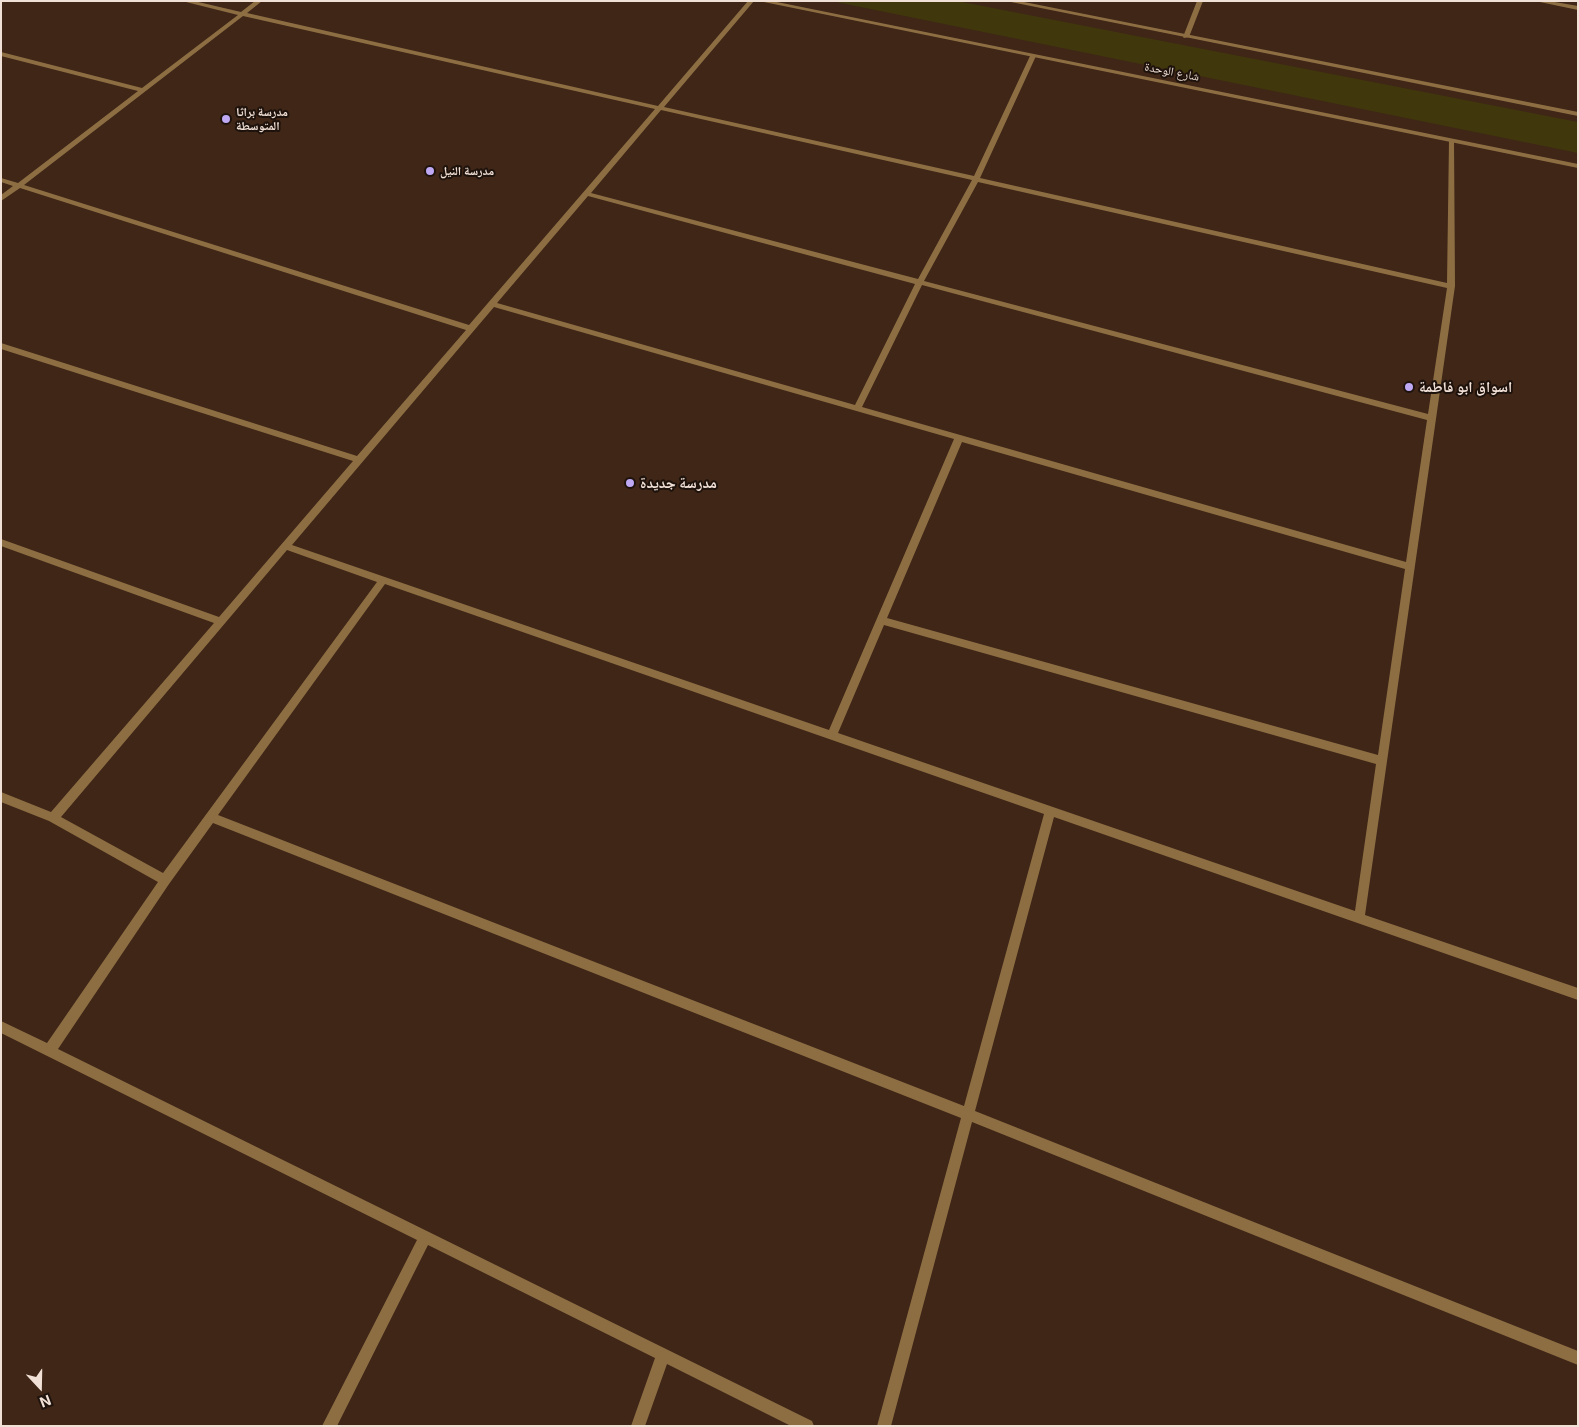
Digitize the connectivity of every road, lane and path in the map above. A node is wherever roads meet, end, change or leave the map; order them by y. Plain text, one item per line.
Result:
1 (185, 1) edge
2 (259, 1) edge
3 (752, 1) edge
4 (762, 1) edge
5 (1009, 1) edge
6 (1200, 1) edge
7 (1538, 1) edge
8 (1578, 8) edge
9 (242, 14) junction
10 (1186, 37) junction
11 (1, 54) edge
12 (1033, 56) junction
13 (143, 90) junction
14 (660, 108) junction
15 (1578, 114) edge
16 (1452, 140) junction
17 (1578, 166) edge
18 (976, 179) junction
19 (1, 180) edge
20 (19, 185) junction
21 (587, 194) junction
22 (1, 199) edge
23 (920, 282) junction
24 (1451, 286) junction
25 (492, 304) junction
26 (472, 328) junction
27 (1, 346) edge
28 (857, 409) junction
29 (1432, 418) junction
30 (959, 438) junction
31 (360, 460) junction
32 (1, 542) edge
33 (285, 546) junction
34 (1410, 567) junction
35 (383, 580) junction
36 (881, 620) junction
37 (221, 622) junction
38 (832, 736) junction
39 (1382, 761) junction
40 (1, 797) edge
41 (1050, 812) junction
42 (54, 818) junction
43 (210, 818) junction
44 (165, 880) junction
45 (1359, 918) junction
46 (1578, 994) edge
47 (1, 1027) edge
48 (49, 1051) junction
49 (968, 1114) junction
50 (426, 1236) junction
51 (663, 1355) junction
52 (1578, 1358) edge
53 (329, 1426) edge
54 (638, 1426) edge
55 (807, 1426) edge
56 (884, 1426) edge

1 - 9 street
2 - 9 street
3 - 14 street
4 - 12 street, شارع الوحدة
5 - 10 street
6 - 10 street
7 - 8 street
9 - 13 street
9 - 14 street
10 - 15 street
11 - 13 street
12 - 16 street, شارع الوحدة
12 - 18 street
13 - 20 street
14 - 18 street
14 - 21 street
16 - 17 street, شارع الوحدة
16 - 24 street
18 - 23 street
18 - 24 street
19 - 20 street
20 - 22 street
20 - 26 street
21 - 23 street
21 - 25 street
23 - 28 street
23 - 29 street
24 - 29 street
25 - 26 street
25 - 28 street
26 - 31 street
27 - 31 street
28 - 30 street
29 - 34 street
30 - 34 street
30 - 36 street
31 - 33 street
32 - 37 street
33 - 35 street
33 - 37 street
34 - 39 street
35 - 38 street
35 - 43 street
36 - 38 street
36 - 39 street
37 - 42 street
38 - 41 street
39 - 45 street
40 - 42 street
41 - 45 street
41 - 49 street
42 - 44 street
43 - 44 street
43 - 49 street
44 - 48 street
45 - 46 street
47 - 48 street
48 - 50 street
49 - 52 street
49 - 56 street
50 - 51 street
50 - 53 street
51 - 54 street
51 - 55 street

